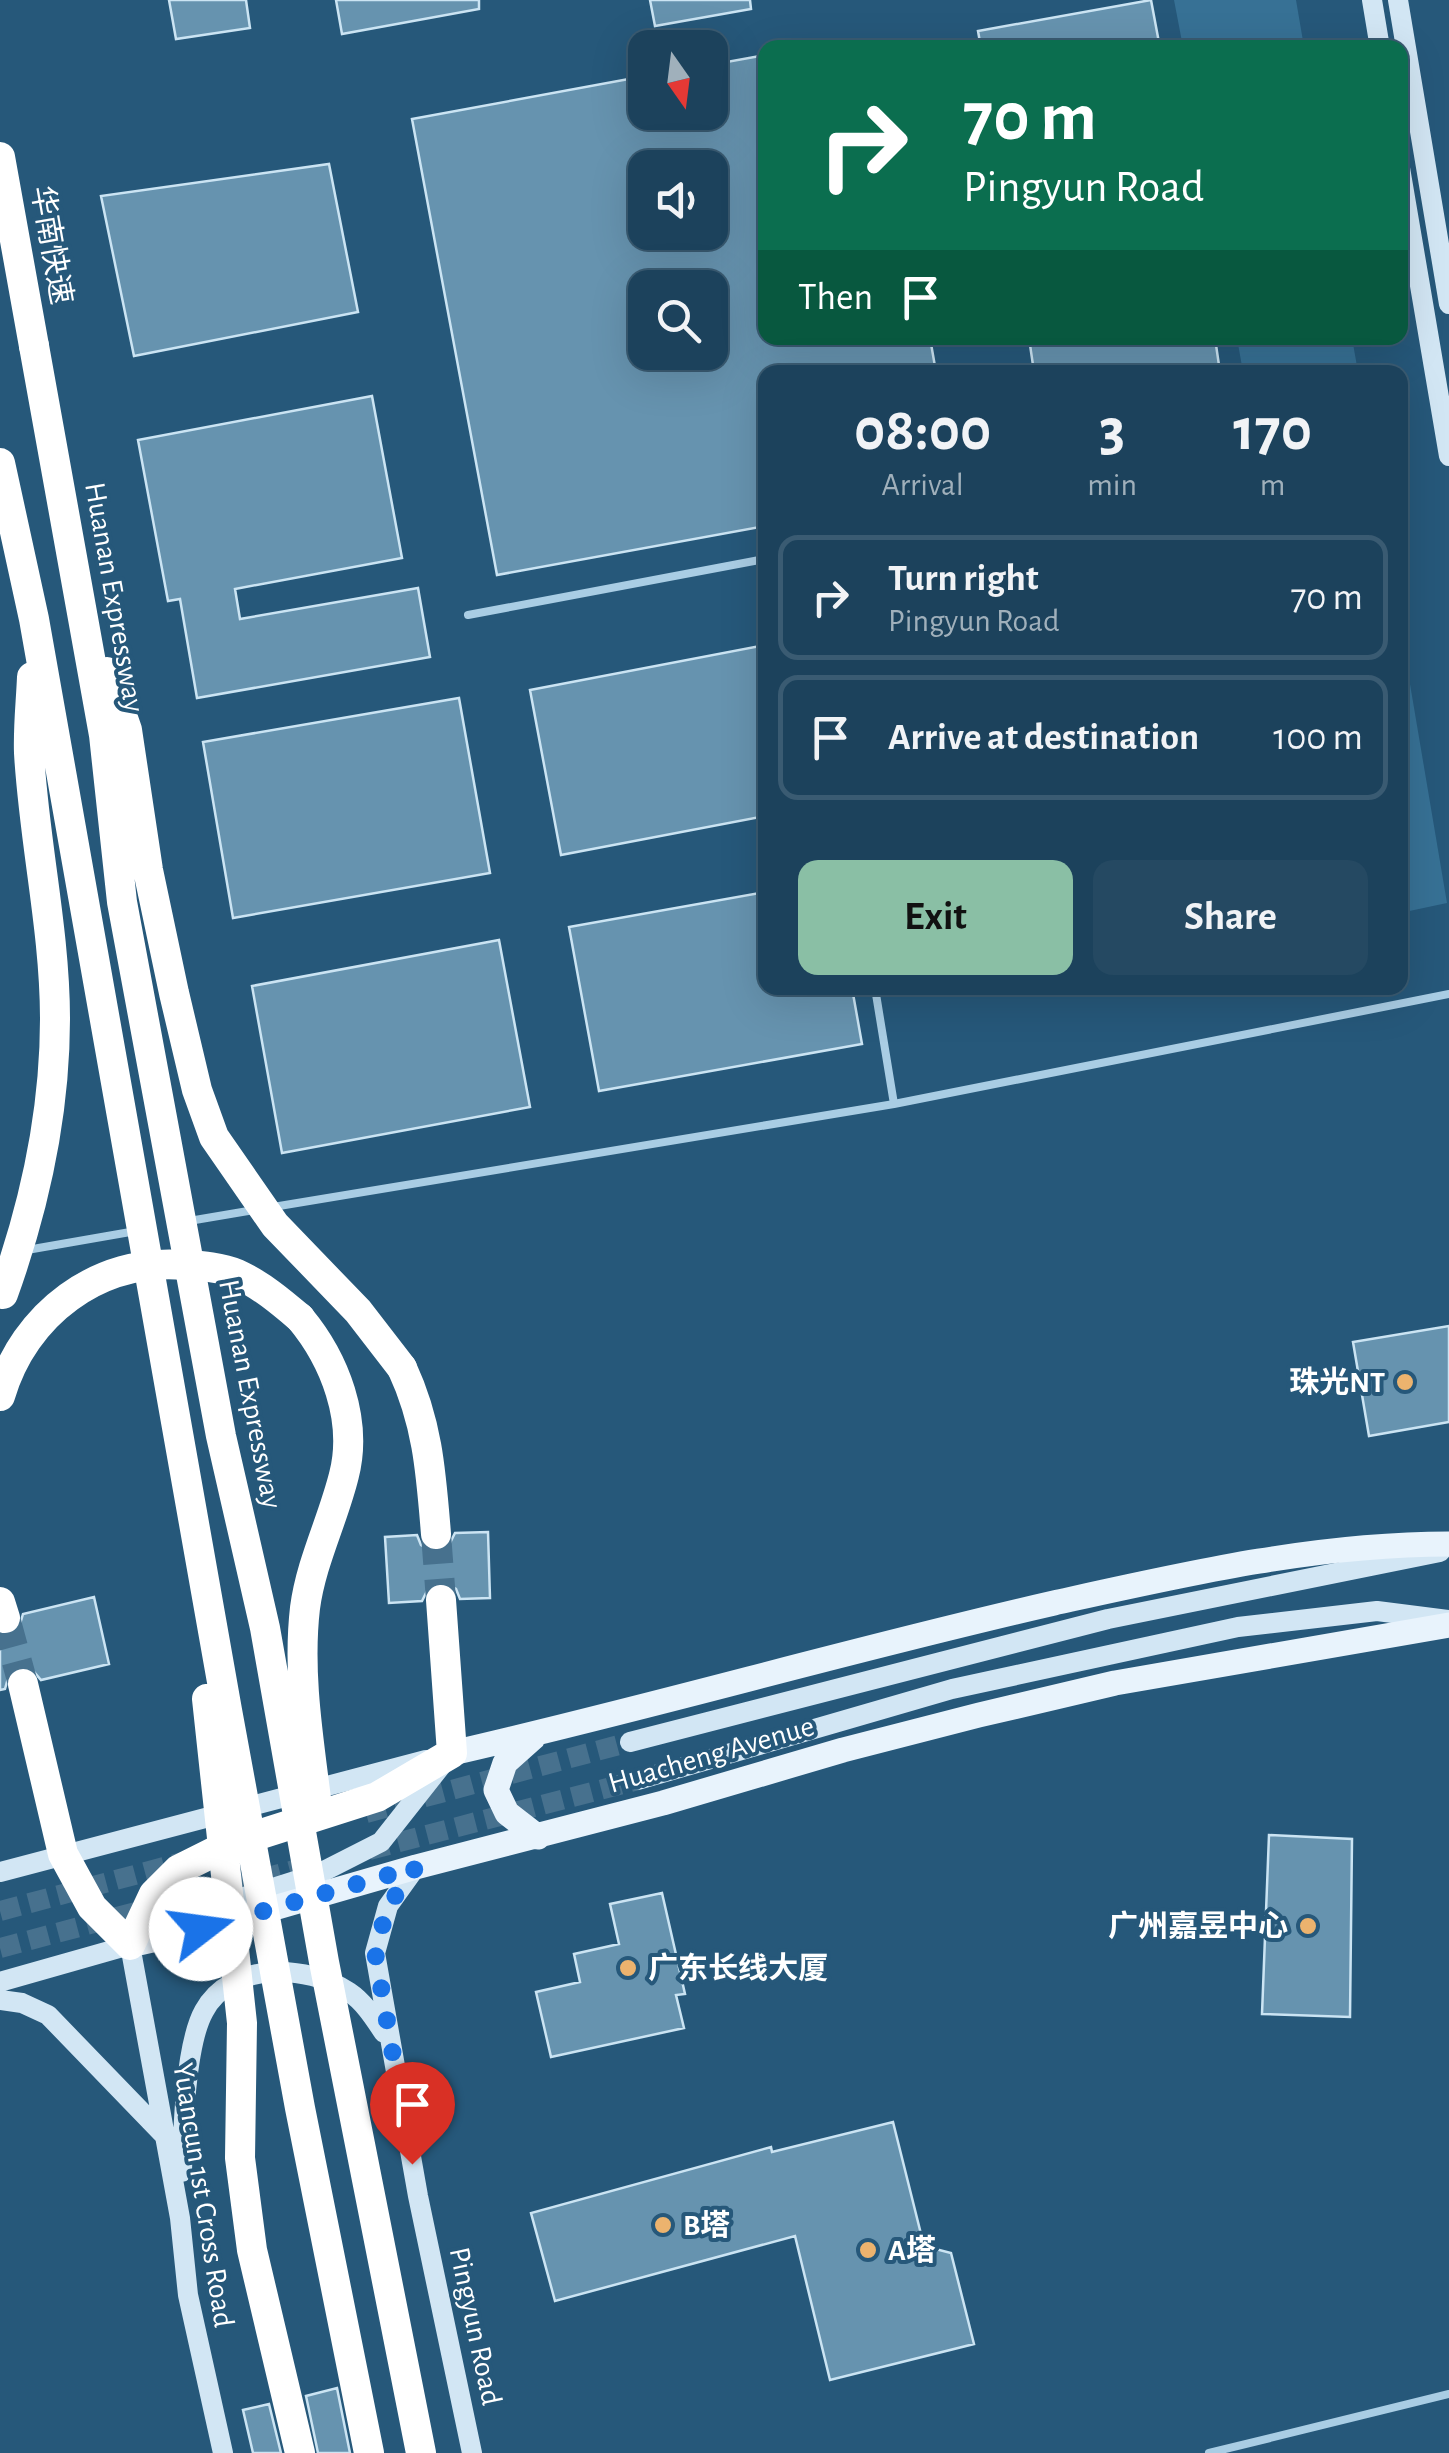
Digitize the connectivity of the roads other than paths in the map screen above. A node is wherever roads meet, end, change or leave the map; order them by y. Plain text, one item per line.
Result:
1 (1372, 0) edge
2 (1398, 0) edge
3 (1379, 40) edge
4 (1405, 40) edge
5 (1408, 54) edge
6 (0, 157) edge
7 (1408, 215) edge
8 (1444, 250) edge
9 (1449, 304) edge
10 (1449, 456) edge
11 (0, 463) edge
12 (758, 560) edge
13 (79, 588) junction
14 (468, 615) dead end
15 (34, 620) junction
16 (1449, 994) edge
17 (876, 995) edge
18 (894, 1104) junction
19 (174, 1224) dead end
20 (154, 1228) dead end
21 (0, 1254) edge
22 (1, 1297) edge
23 (0, 1396) edge
24 (190, 1502) junction
25 (436, 1534) tunnel mouth
26 (1449, 1547) edge
27 (441, 1600) tunnel mouth
28 (1449, 1622) edge
29 (23, 1684) tunnel mouth
30 (542, 1732) junction
31 (630, 1742) tunnel mouth
32 (452, 1753) junction
33 (638, 1780) tunnel mouth
34 (538, 1837) junction
35 (63, 1854) junction
36 (416, 1867) junction
37 (0, 1872) edge
38 (130, 1945) junction
39 (324, 1962) junction
40 (0, 1982) edge
41 (0, 2000) edge
42 (388, 2038) junction
43 (166, 2137) junction
44 (180, 2218) junction
45 (1449, 2394) edge
46 (223, 2453) edge
47 (300, 2453) edge
48 (369, 2453) edge
49 (421, 2453) edge
50 (472, 2453) edge
51 (1209, 2453) edge

1 - 3 street
2 - 4 street
5 - 8 street
6 - 13 highway, Huanan Expressway, bridge
7 - 10 street
8 - 9 street
11 - 15 highway, bridge
12 - 14 lane
13 - 25 highway, bridge
13 - 39 highway, Huanan Expressway, bridge
15 - 22 highway, bridge
15 - 24 highway, bridge
16 - 18 lane
17 - 18 lane
18 - 19 lane
20 - 21 lane
23 - 39 highway, bridge
24 - 47 highway, bridge
24 - 48 highway, bridge
26 - 30 main road, Huacheng Avenue
26 - 31 street, Huacheng Avenue
27 - 32 highway
28 - 33 street, Huacheng Avenue
28 - 34 main road, Huacheng Avenue
29 - 35 highway
30 - 32 main road, Huacheng Avenue
30 - 34 main road
32 - 35 street, Huacheng Avenue
32 - 38 street
32 - 38 highway
34 - 36 main road, Huacheng Avenue
35 - 37 street, Huacheng Avenue
35 - 38 highway
36 - 38 main road, Huacheng Avenue
36 - 42 street, Pingyun Road
38 - 40 street, Huacheng Avenue
38 - 43 street, Yuancun 1st Cross Road
39 - 49 highway, Huanan Expressway, bridge
41 - 43 street
42 - 44 street
42 - 50 street, Pingyun Road
43 - 44 street, Yuancun 1st Cross Road
44 - 46 street, Yuancun 1st Cross Road
45 - 51 lane

